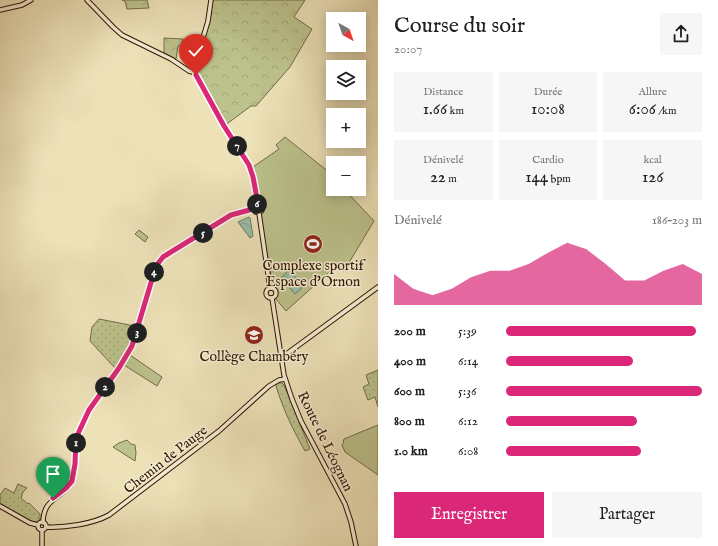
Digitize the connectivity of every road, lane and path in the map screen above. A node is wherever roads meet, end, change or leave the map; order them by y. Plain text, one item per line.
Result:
1 (31, 0) edge
2 (87, 0) edge
3 (210, 0) edge
4 (0, 10) edge
5 (185, 67) junction
6 (196, 68) junction
7 (196, 73) junction
8 (258, 204) junction
9 (253, 209) junction
10 (259, 213) junction
11 (378, 287) edge
12 (270, 288) junction
13 (272, 298) junction
14 (281, 358) junction
15 (285, 379) junction
16 (0, 506) edge
17 (43, 523) junction
18 (38, 525) junction
19 (46, 527) junction
20 (42, 530) junction
21 (42, 546) edge
22 (356, 546) edge

1 - 4 street
2 - 5 street
3 - 6 street
5 - 6 street
5 - 7 street
6 - 7 street
7 - 8 street
8 - 9 street
8 - 10 street
9 - 10 street
9 - 17 street
10 - 12 street
11 - 14 street
12 - 13 street
12 - 13 street
13 - 14 street, Route de Léognan
14 - 15 street, Route de Léognan
15 - 19 street, Chemin de Pauge
15 - 22 street, Route de Léognan
16 - 18 street
17 - 18 street
17 - 19 street
18 - 20 street
19 - 20 street
20 - 21 street

